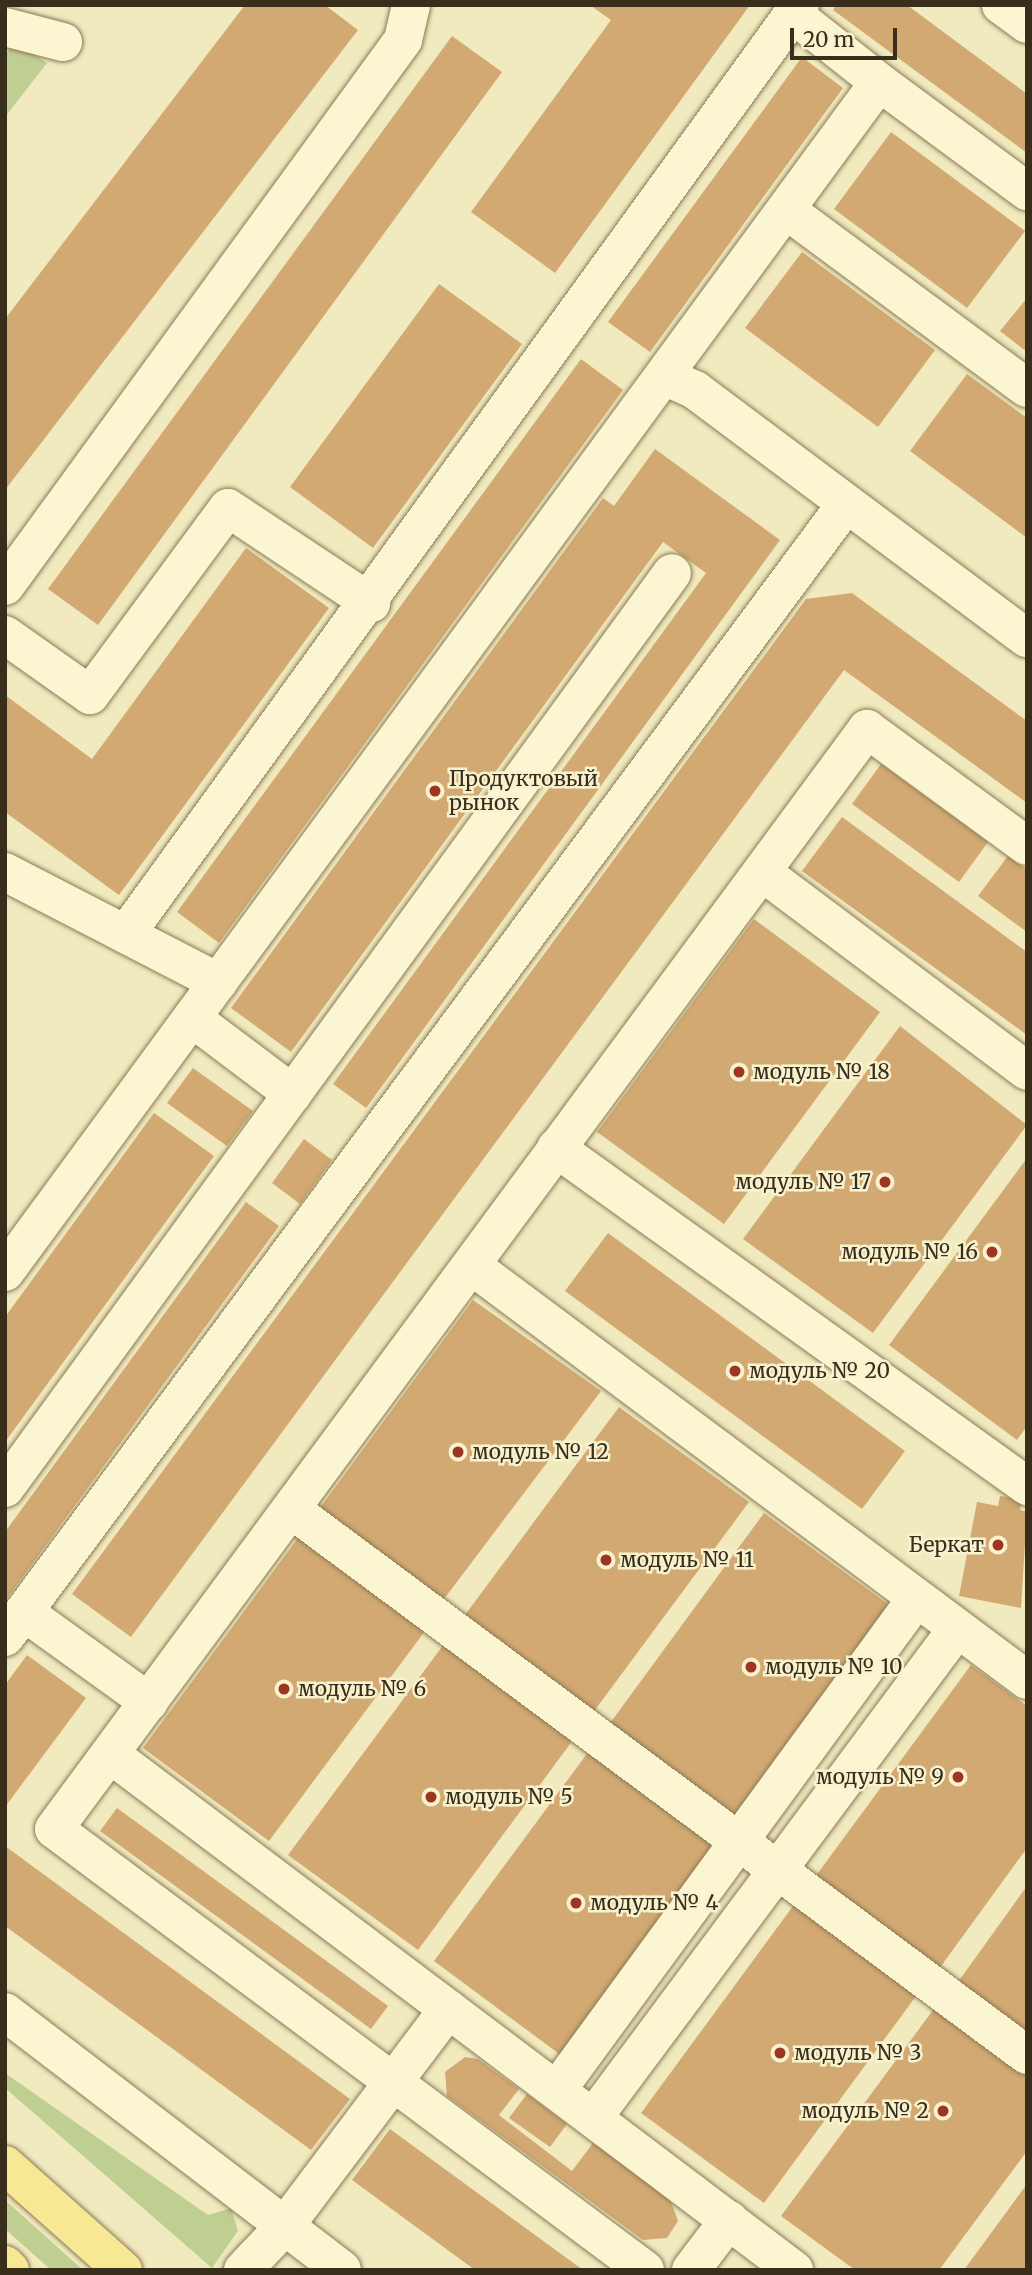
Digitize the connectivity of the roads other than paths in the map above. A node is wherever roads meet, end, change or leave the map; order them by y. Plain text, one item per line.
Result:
1 (39, 5) edge
2 (411, 5) edge
3 (1001, 5) edge
4 (797, 10) edge
5 (1027, 24) edge
6 (5, 27) edge
7 (879, 82) junction
8 (1027, 191) edge
9 (789, 212) junction
10 (666, 377) junction
11 (1027, 388) edge
12 (846, 503) junction
13 (673, 573) dead end
14 (5, 586) edge
15 (372, 603) junction
16 (5, 635) edge
17 (1027, 638) edge
18 (1027, 846) edge
19 (5, 872) edge
20 (762, 872) junction
21 (126, 934) junction
22 (218, 982) junction
23 (192, 1018) junction
24 (1027, 1071) edge
25 (293, 1094) junction
26 (556, 1148) junction
27 (472, 1266) junction
28 (5, 1272) edge
29 (1027, 1486) edge
30 (5, 1488) edge
31 (292, 1510) junction
32 (916, 1599) junction
33 (14, 1625) edge
34 (957, 1629) junction
35 (1027, 1679) edge
36 (149, 1702) junction
37 (110, 1754) junction
38 (738, 1843) junction
39 (776, 1872) junction
40 (448, 2008) junction
41 (5, 2012) edge
42 (1027, 2055) edge
43 (392, 2082) junction
44 (557, 2090) junction
45 (593, 2118) junction
46 (5, 2165) edge
47 (729, 2220) junction
48 (285, 2227) junction
49 (5, 2265) edge
50 (10, 2270) edge
51 (122, 2270) edge
52 (243, 2270) edge
53 (342, 2270) edge
54 (645, 2270) edge
55 (691, 2270) edge
56 (794, 2270) edge

1 - 6 street
2 - 14 street
3 - 5 street
4 - 7 street
4 - 15 street
7 - 8 street
7 - 9 street
9 - 10 street
9 - 11 street
10 - 12 street
10 - 22 street
12 - 17 street
12 - 33 street
13 - 25 street
15 - 16 street
15 - 21 street
18 - 20 street
19 - 21 street
20 - 24 street
20 - 26 street
21 - 22 street
22 - 23 street
23 - 25 street
23 - 28 street
25 - 30 street
26 - 27 street
26 - 29 street
27 - 31 street
27 - 32 street
31 - 36 street
31 - 38 street
32 - 34 street
32 - 38 street
33 - 36 street
34 - 35 street
34 - 39 street
36 - 37 street
37 - 40 street
37 - 43 street
38 - 39 street
38 - 44 street
39 - 42 street
39 - 45 street
40 - 43 street
40 - 44 street
41 - 48 street
43 - 48 street
43 - 54 street
44 - 45 street
45 - 47 street
46 - 51 main road
47 - 55 street
47 - 56 street
48 - 52 street
48 - 53 street
49 - 50 main road

